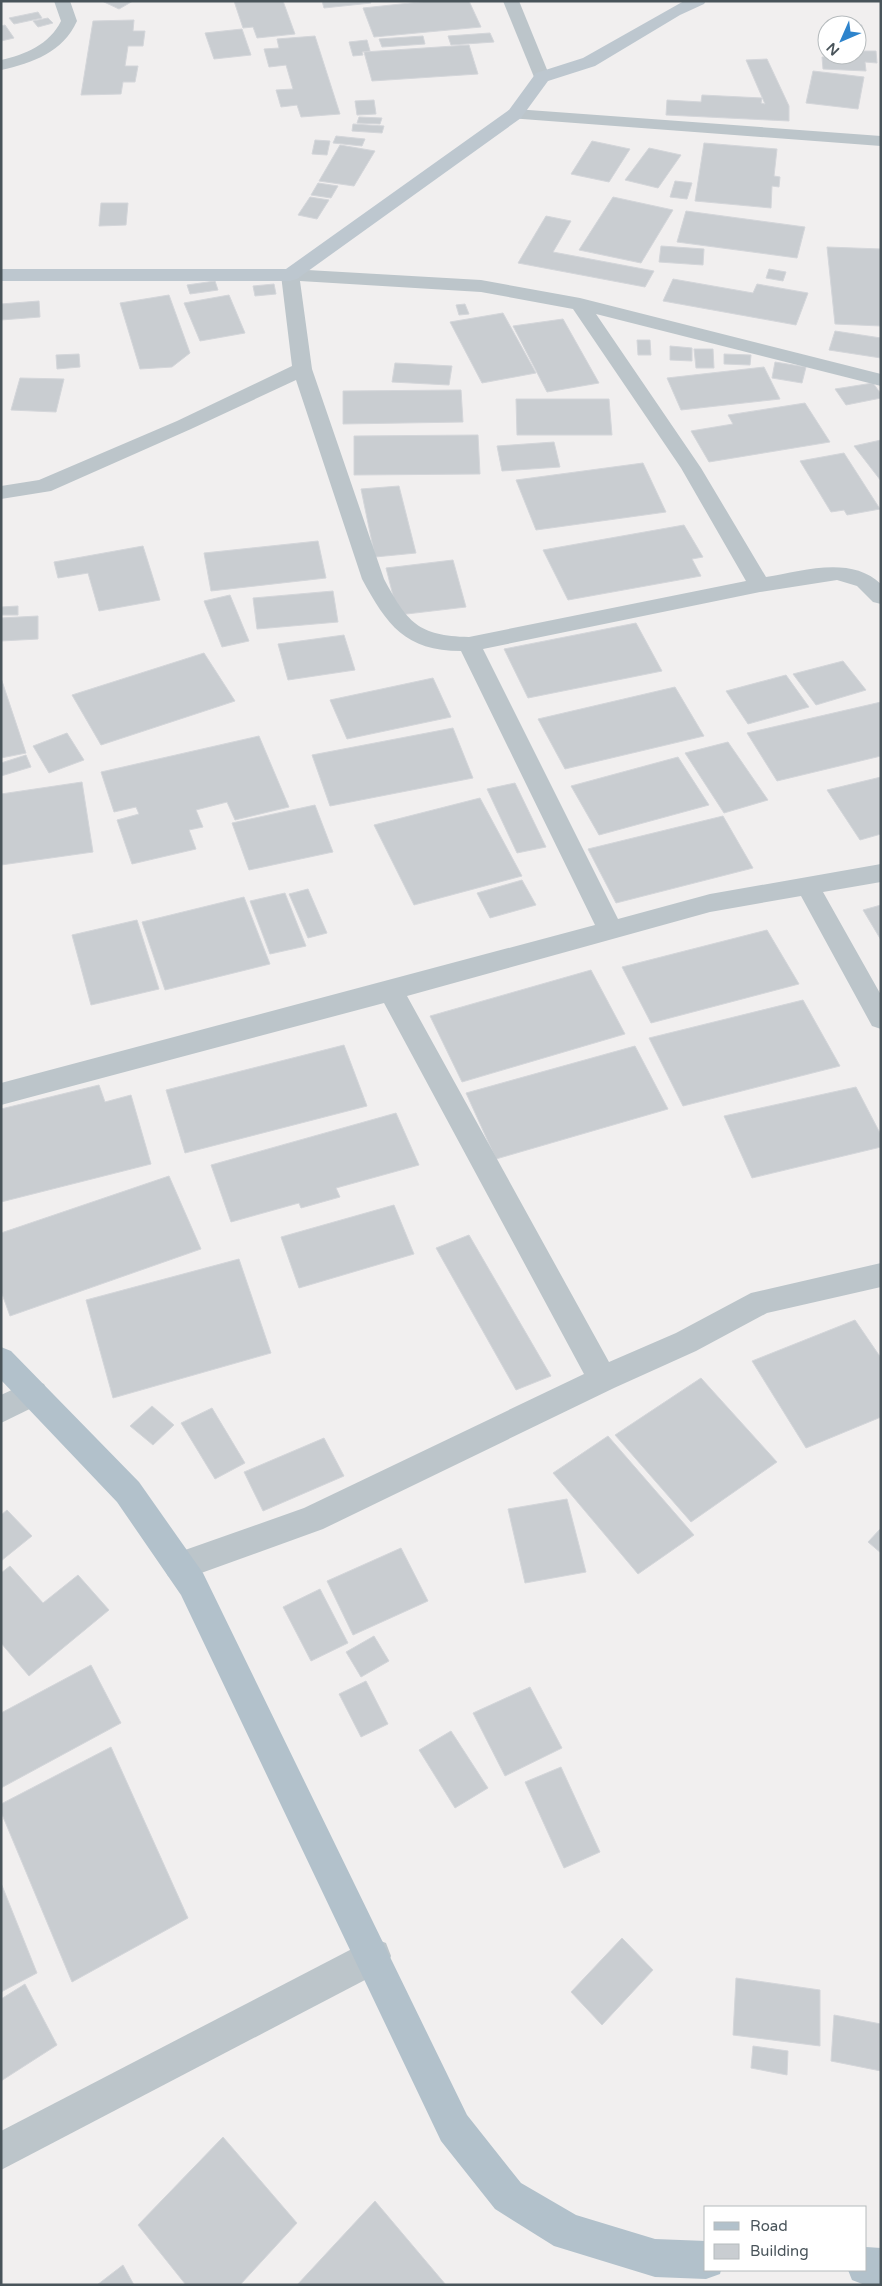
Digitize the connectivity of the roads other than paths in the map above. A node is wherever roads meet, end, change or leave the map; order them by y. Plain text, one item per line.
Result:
1 (62, 1) edge
2 (510, 1) edge
3 (698, 1) edge
4 (1, 65) edge
5 (542, 78) junction
6 (515, 114) junction
7 (881, 141) edge
8 (1, 275) edge
9 (290, 275) junction
10 (580, 304) junction
11 (302, 369) junction
12 (881, 380) edge
13 (1, 493) edge
14 (760, 585) junction
15 (881, 597) edge
16 (469, 644) junction
17 (881, 873) edge
18 (808, 887) junction
19 (611, 931) junction
20 (391, 991) junction
21 (881, 1019) edge
22 (1, 1094) edge
23 (881, 1275) edge
24 (1, 1360) edge
25 (602, 1379) junction
26 (33, 1393) junction
27 (1, 1410) edge
28 (179, 1566) junction
29 (373, 1956) junction
30 (1, 2151) edge
31 (704, 2260) edge
32 (867, 2266) edge
33 (881, 2267) edge

1 - 4 street
2 - 5 street
3 - 5 street
5 - 6 street
6 - 7 street
6 - 9 street
8 - 9 street
9 - 10 street
9 - 11 street
10 - 12 street
10 - 14 street
11 - 13 street
11 - 16 street
14 - 15 street
14 - 16 street
16 - 19 street
17 - 18 street
18 - 19 street
18 - 21 street
19 - 20 street
20 - 22 street
20 - 25 street
23 - 25 street
24 - 26 main road
25 - 28 street
26 - 27 street
26 - 28 main road
28 - 29 main road
29 - 30 street
29 - 31 main road
32 - 33 main road

